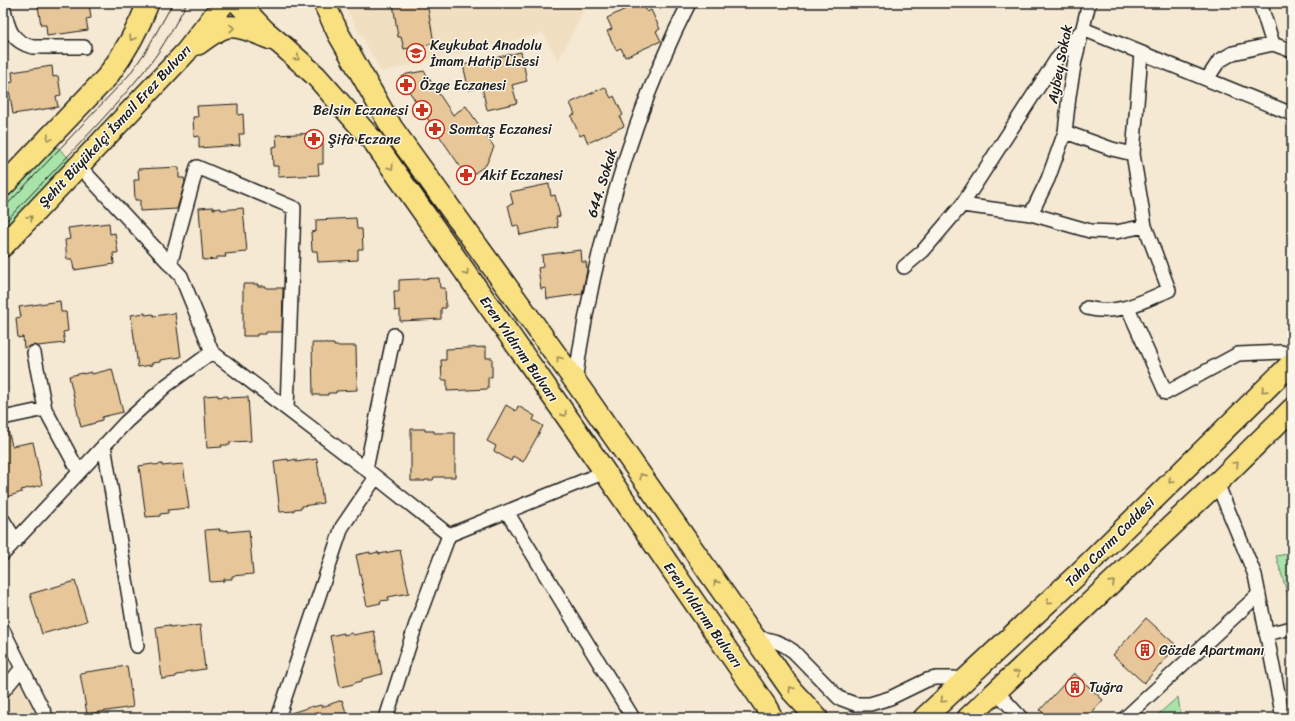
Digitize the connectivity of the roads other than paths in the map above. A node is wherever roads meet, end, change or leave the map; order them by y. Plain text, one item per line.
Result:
1 (148, 3) edge
2 (224, 3) edge
3 (238, 3) edge
4 (324, 3) edge
5 (689, 3) edge
6 (1089, 3) edge
7 (1260, 3) edge
8 (3, 5) edge
9 (1083, 30) junction
10 (6, 34) edge
11 (279, 42) junction
12 (1273, 44) junction
13 (84, 47) dead end
14 (1292, 51) edge
15 (186, 52) junction
16 (1141, 53) junction
17 (1208, 80) junction
18 (1292, 114) edge
19 (1065, 132) junction
20 (1133, 154) junction
21 (79, 166) junction
22 (3, 186) edge
23 (962, 205) junction
24 (1031, 214) junction
25 (1145, 226) junction
26 (3, 246) edge
27 (170, 265) junction
28 (904, 268) dead end
29 (1086, 308) dead end
30 (1128, 308) junction
31 (394, 335) dead end
32 (212, 352) junction
33 (34, 353) dead end
34 (1292, 355) edge
35 (1292, 363) edge
36 (575, 381) junction
37 (45, 409) junction
38 (287, 409) junction
39 (1292, 409) edge
40 (3, 418) edge
41 (104, 445) junction
42 (366, 469) junction
43 (79, 472) junction
44 (605, 472) junction
45 (376, 477) junction
46 (1217, 483) junction
47 (507, 512) junction
48 (3, 520) edge
49 (450, 535) junction
50 (16, 541) junction
51 (3, 554) edge
52 (1259, 594) junction
53 (1292, 628) edge
54 (3, 630) edge
55 (1266, 634) junction
56 (755, 638) junction
57 (137, 646) dead end
58 (22, 668) junction
59 (964, 681) junction
60 (3, 691) edge
61 (996, 692) junction
62 (47, 718) edge
63 (278, 718) edge
64 (386, 718) edge
65 (634, 718) edge
66 (772, 718) edge
67 (817, 718) edge
68 (924, 718) edge
69 (968, 718) edge
70 (1021, 718) edge
71 (1125, 718) edge
72 (1282, 718) edge

1 -> 22 main road
2 - 15 main road, Şehit Büyükelçi İsmail Erez Bulvarı
3 - 11 main road, Eren Yıldırım Bulvarı
36 -> 4 main road, Eren Yıldırım Bulvarı
5 - 36 street, 644. Sokak
6 - 9 street, Aybey Sokak
7 - 12 street
8 - 10 street
9 - 16 street
9 - 19 street, Aybey Sokak
9 - 23 street
10 - 13 street
15 -> 11 main road
11 -> 44 main road, Eren Yıldırım Bulvarı
12 - 14 street
12 - 17 street
15 - 21 main road, Şehit Büyükelçi İsmail Erez Bulvarı
16 - 17 street
16 - 20 street
17 - 18 street
19 - 20 street
19 - 24 street, Aybey Sokak
20 - 25 street
26 -> 21 main road, Şehit Büyükelçi İsmail Erez Bulvarı
21 - 27 street
23 - 24 street
23 - 28 street
24 - 25 street
25 - 30 street
27 - 32 street
27 - 38 street
29 - 30 street
30 - 34 street
31 - 42 street
32 - 38 street
32 - 41 street
33 - 37 street
35 -> 59 main road, Taha Carım Caddesi
56 -> 36 main road, Eren Yıldırım Bulvarı
37 - 40 street
37 - 43 street
38 - 42 street
46 -> 39 main road, Taha Carım Caddesi
41 - 43 street
41 - 57 street
42 - 45 street
43 - 50 street
44 - 47 street
44 - 66 main road, Eren Yıldırım Bulvarı
45 - 49 street
45 - 63 street
46 - 52 street
61 -> 46 main road, Taha Carım Caddesi
47 - 49 street
47 - 65 street
48 - 50 street
49 - 64 street
50 - 51 street
52 - 55 street
52 - 71 street
53 - 55 street
54 - 58 street
55 - 72 street
56 - 59 street
67 -> 56 main road, Eren Yıldırım Bulvarı
58 - 60 street
58 - 62 street
59 -> 68 main road, Taha Carım Caddesi
61 - 69 main road, Taha Carım Caddesi
61 - 70 street

